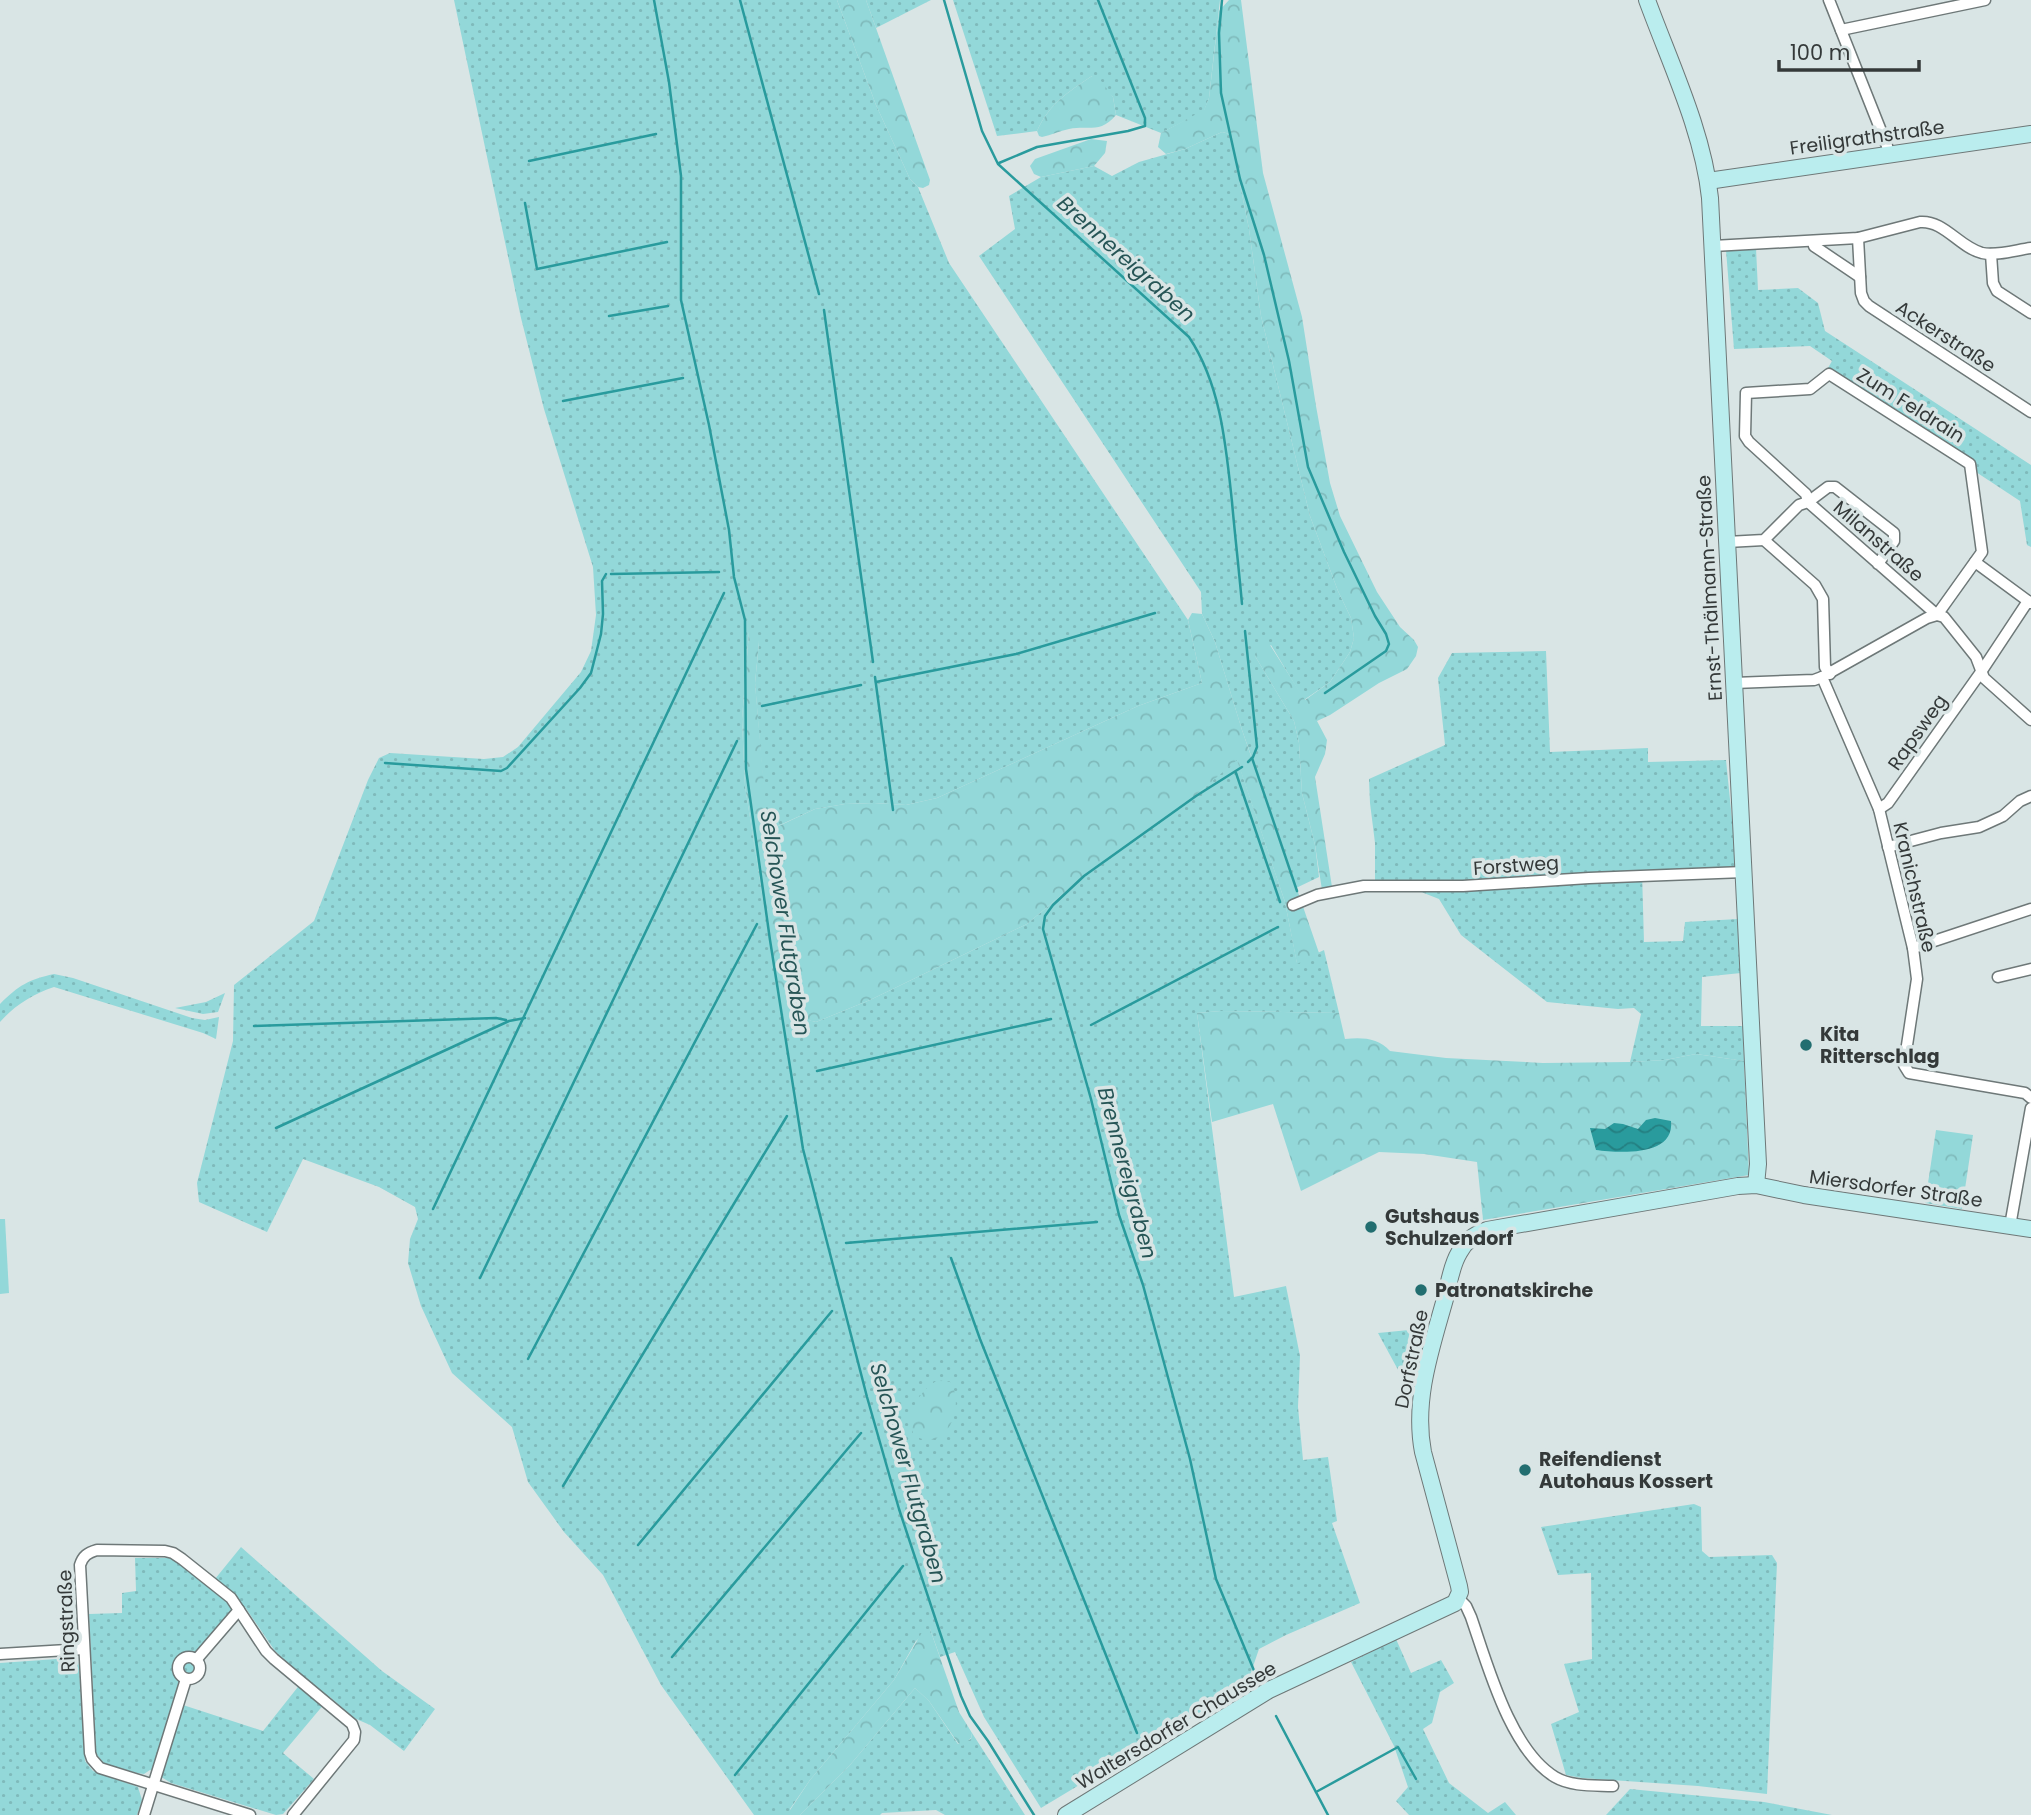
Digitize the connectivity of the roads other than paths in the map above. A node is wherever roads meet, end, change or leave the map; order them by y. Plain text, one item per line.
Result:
1 (1647, 0) edge
2 (1829, 0) edge
3 (1985, 0) edge
4 (1841, 30) junction
5 (2031, 134) edge
6 (1888, 154) junction
7 (1708, 181) junction
8 (1858, 238) junction
9 (1813, 241) junction
10 (1713, 246) junction
11 (2031, 248) edge
12 (1991, 254) junction
13 (1860, 277) junction
14 (2031, 313) edge
15 (2031, 412) edge
16 (1808, 502) junction
17 (1764, 540) junction
18 (1727, 542) junction
19 (1975, 562) junction
20 (1878, 564) junction
21 (2030, 602) edge
22 (1937, 615) junction
23 (1981, 672) junction
24 (1826, 675) junction
25 (1734, 683) junction
26 (2031, 720) edge
27 (2031, 796) edge
28 (1879, 809) junction
29 (1888, 848) junction
30 (1744, 873) junction
31 (1293, 905) dead end
32 (2031, 909) edge
33 (1913, 948) junction
34 (2031, 969) edge
35 (1998, 977) dead end
36 (2031, 1097) edge
37 (2031, 1108) edge
38 (1756, 1185) junction
39 (2010, 1226) junction
40 (2031, 1229) edge
41 (1458, 1598) junction
42 (239, 1610) junction
43 (84, 1649) junction
44 (0, 1654) edge
45 (153, 1785) junction
46 (1613, 1786) dead end
47 (144, 1815) edge
48 (250, 1815) edge
49 (293, 1815) edge
50 (1066, 1815) edge

1 - 7 street, Ernst-Thälmann-Straße
2 - 4 street
3 - 4 street
4 - 6 street
5 - 6 street, Freiligrathstraße
6 - 7 street, Freiligrathstraße
7 - 10 street, Ernst-Thälmann-Straße
8 - 9 street
8 - 12 street
8 - 13 street, Ackerstraße
9 - 10 street
9 - 13 street
10 - 18 street, Ernst-Thälmann-Straße
11 - 12 street
12 - 14 street
13 - 15 street, Ackerstraße
16 - 17 street, Milanstraße
16 - 19 street, Zum Feldrain
16 - 20 street, Milanstraße
16 - 20 street
17 - 18 street
17 - 24 street, Kranichstraße
18 - 25 street, Ernst-Thälmann-Straße
19 - 21 street
19 - 22 street
20 - 22 street, Milanstraße
21 - 23 street, Rapsweg
22 - 23 street, Milanstraße
22 - 24 street
23 - 26 street, Milanstraße
23 - 28 street, Rapsweg
24 - 25 street
24 - 28 street, Kranichstraße
25 - 30 street, Ernst-Thälmann-Straße
27 - 29 street
28 - 29 street, Kranichstraße
29 - 33 street, Kranichstraße
30 - 31 street, Forstweg
30 - 38 street, Ernst-Thälmann-Straße
32 - 33 street
33 - 36 street, Kranichstraße
34 - 35 street
37 - 39 street
38 - 39 street, Miersdorfer Straße
38 - 41 street, Dorfstraße
39 - 40 street, Miersdorfer Straße
41 - 46 street, Dorfstraße
41 - 50 street, Waltersdorfer Chaussee
42 - 43 street, Ringstraße
42 - 45 street
42 - 49 street, Ringstraße
43 - 44 street
43 - 45 street, Ringstraße
45 - 47 street
45 - 48 street, Ringstraße

